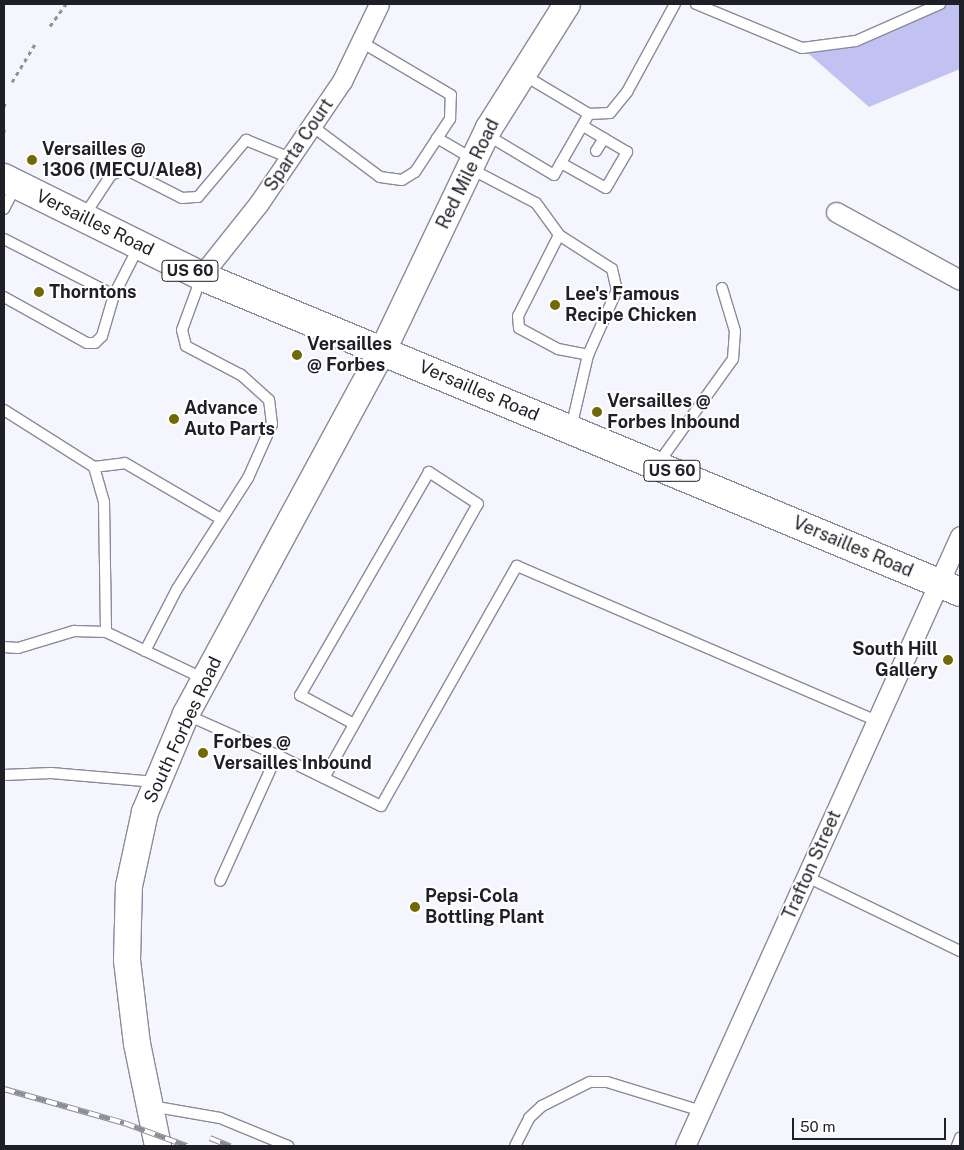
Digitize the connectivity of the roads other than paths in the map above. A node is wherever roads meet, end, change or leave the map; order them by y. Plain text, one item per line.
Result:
1 (379, 4) edge
2 (566, 4) edge
3 (675, 4) edge
4 (696, 4) edge
5 (940, 4) edge
6 (363, 43) junction
7 (522, 74) junction
8 (589, 114) junction
9 (312, 126) junction
10 (583, 126) junction
11 (486, 134) junction
12 (437, 138) junction
13 (604, 138) junction
14 (596, 151) dead end
15 (290, 158) junction
16 (561, 163) junction
17 (472, 164) junction
18 (10, 181) edge
19 (4, 209) edge
20 (836, 212) dead end
21 (83, 217) junction
22 (559, 235) junction
23 (4, 239) edge
24 (140, 246) junction
25 (202, 276) junction
26 (960, 280) edge
27 (722, 288) dead end
28 (114, 295) junction
29 (4, 298) edge
30 (383, 350) junction
31 (588, 355) junction
32 (4, 410) edge
33 (571, 429) junction
34 (657, 465) junction
35 (94, 467) junction
36 (222, 519) junction
37 (960, 536) edge
38 (950, 588) edge
39 (106, 632) junction
40 (4, 646) edge
41 (145, 651) junction
42 (204, 680) junction
43 (186, 714) junction
44 (877, 721) junction
45 (352, 723) junction
46 (277, 755) junction
47 (4, 774) edge
48 (324, 778) junction
49 (157, 782) junction
50 (807, 877) junction
51 (220, 881) dead end
52 (960, 951) edge
53 (150, 1106) junction
54 (701, 1111) junction
55 (960, 1138) edge
56 (158, 1146) edge
57 (288, 1146) edge
58 (515, 1146) edge
59 (685, 1146) edge
60 (956, 1146) edge

1 - 6 street, Sparta Court
2 - 7 main road, Red Mile Road
3 - 8 lane
4 - 5 lane
6 - 9 street, Sparta Court
6 - 12 lane
7 - 8 lane
7 - 11 main road, Red Mile Road
8 - 10 lane
9 - 12 lane
9 - 15 street, Sparta Court
10 - 13 lane
10 - 16 lane
11 - 16 lane
11 - 17 main road, Red Mile Road
12 - 17 lane
13 - 14 lane
13 - 16 lane
15 - 21 lane
15 - 25 street, Sparta Court
17 - 22 lane
17 - 30 main road, Red Mile Road
18 - 19 lane
18 - 21 main road, Versailles Road / US 60
20 - 26 street
21 - 24 main road, Versailles Road / US 60
22 - 31 lane
22 - 31 lane
23 - 28 lane
24 - 25 main road, Versailles Road / US 60
24 - 28 lane
25 - 30 main road, Versailles Road / US 60
25 - 36 lane
27 - 34 lane
28 - 29 lane
30 - 33 main road, Versailles Road / US 60
30 - 42 main road, South Forbes Road
31 - 33 lane
32 - 35 lane
33 - 34 main road, Versailles Road / US 60
34 - 38 main road, Versailles Road / US 60
35 - 36 lane
35 - 39 lane
36 - 41 lane
37 - 38 street, Trafton Street
38 - 44 street, Trafton Street
39 - 40 lane
39 - 41 lane
41 - 42 lane
42 - 43 main road, South Forbes Road
43 - 46 lane
43 - 49 main road, South Forbes Road
44 - 48 lane
44 - 50 street, Trafton Street
45 - 45 lane
45 - 48 lane
46 - 48 lane
46 - 51 lane
47 - 49 lane
49 - 53 main road, South Forbes Road
50 - 52 lane
50 - 54 street, Trafton Street
53 - 56 main road, South Forbes Road
53 - 57 lane
54 - 58 lane
54 - 59 street, Trafton Street
55 - 60 lane

